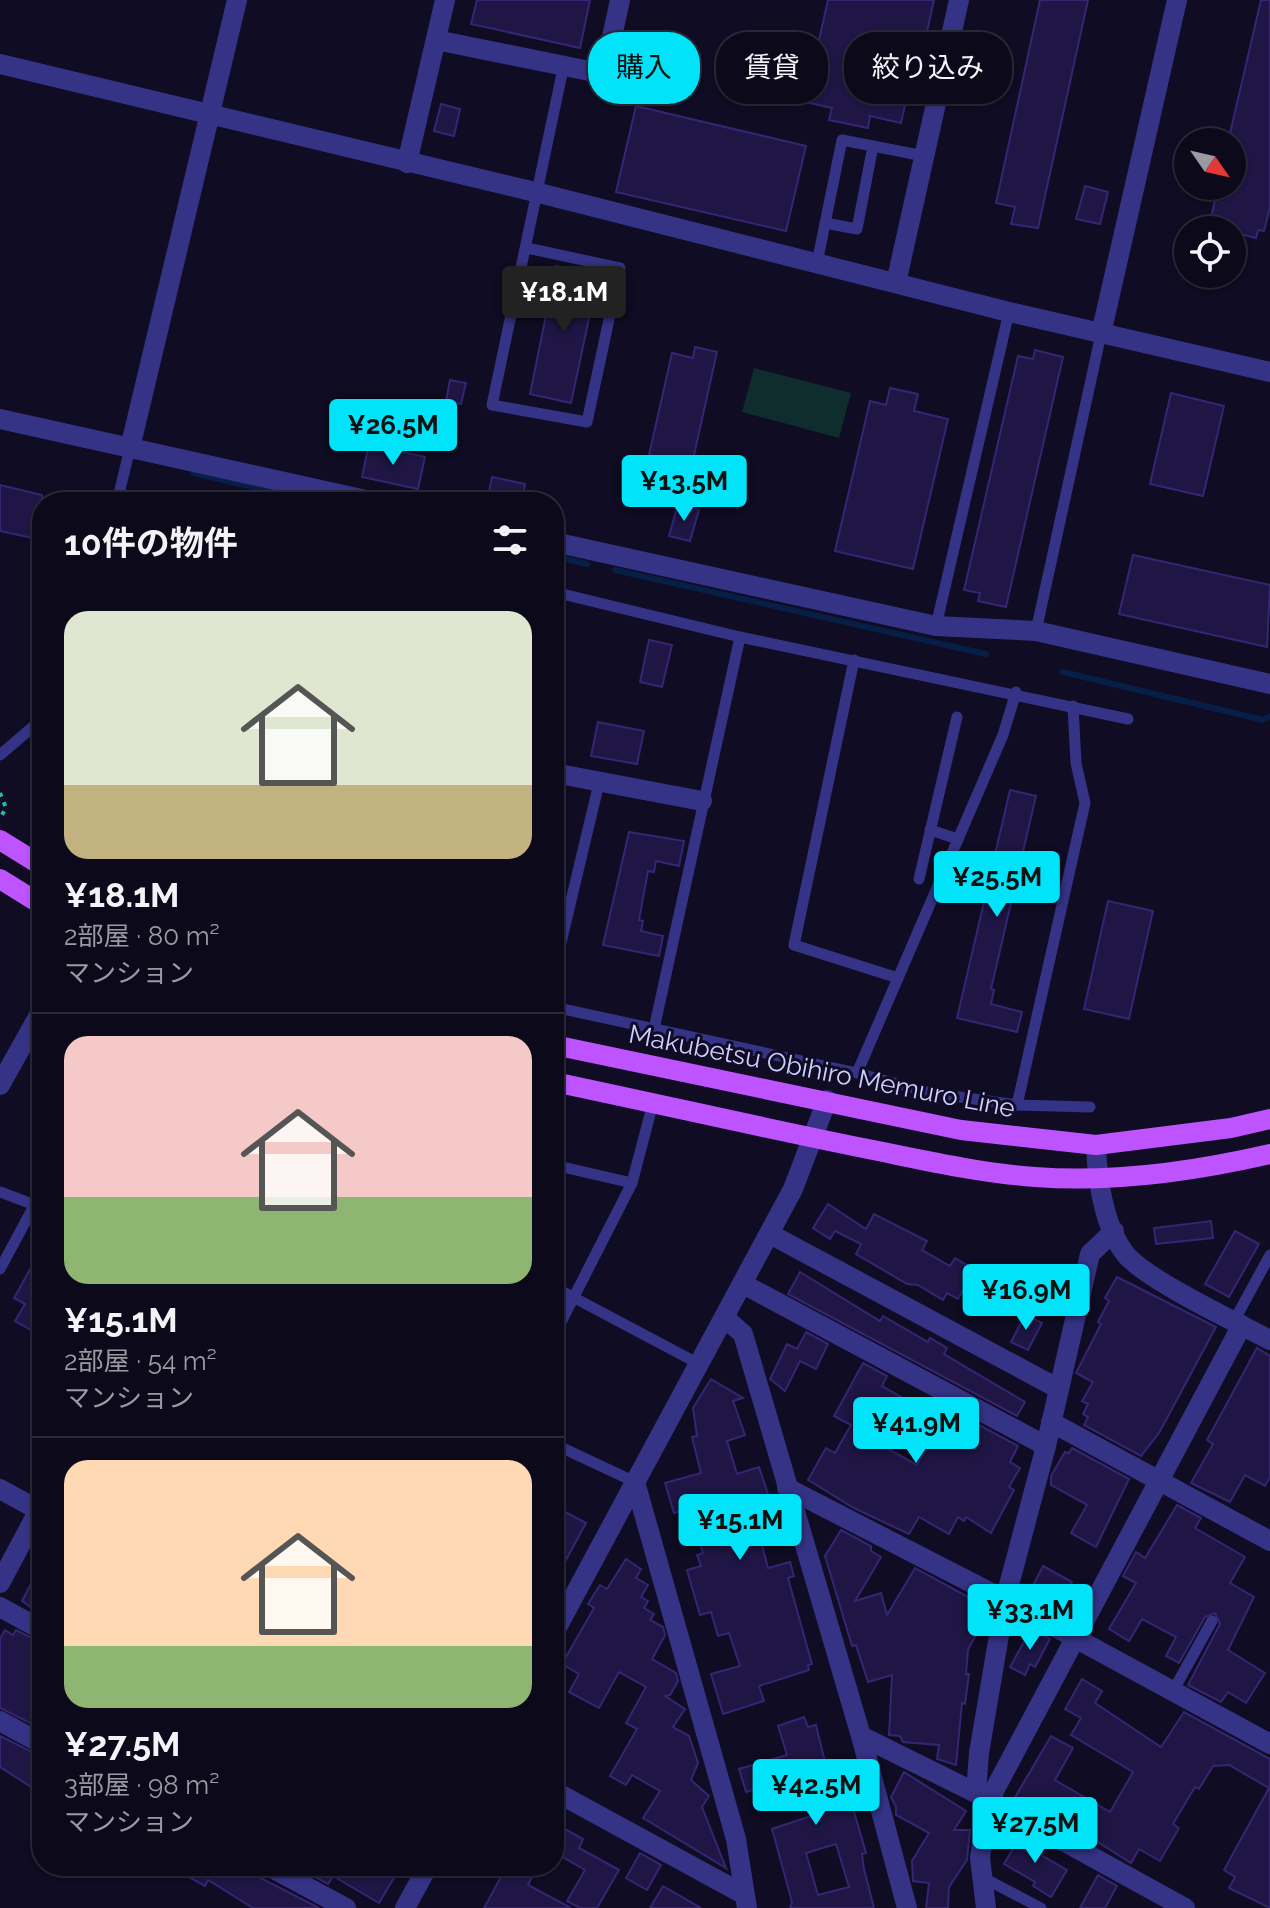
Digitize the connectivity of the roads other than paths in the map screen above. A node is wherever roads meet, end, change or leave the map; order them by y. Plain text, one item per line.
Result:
1 (237, 0) edge
2 (445, 0) edge
3 (620, 0) edge
4 (959, 0) edge
5 (1177, 0) edge
6 (436, 40) junction
7 (0, 64) edge
8 (564, 64) junction
9 (211, 114) junction
10 (873, 146) junction
11 (924, 156) junction
12 (407, 163) junction
13 (539, 193) junction
14 (825, 223) junction
15 (527, 248) junction
16 (817, 263) junction
17 (896, 283) junction
18 (1009, 312) junction
19 (1101, 334) junction
20 (1270, 372) edge
21 (0, 419) edge
22 (130, 448) junction
23 (119, 492) edge
24 (330, 492) edge
25 (564, 544) edge
26 (564, 594) edge
27 (936, 626) junction
28 (1036, 631) junction
29 (740, 637) junction
30 (854, 660) junction
31 (1270, 684) edge
32 (1016, 692) junction
33 (1073, 706) junction
34 (957, 717) dead end
35 (1128, 719) dead end
36 (32, 728) edge
37 (0, 755) edge
38 (564, 775) edge
39 (599, 783) junction
40 (702, 801) junction
41 (930, 830) junction
42 (958, 839) junction
43 (0, 840) edge
44 (32, 860) edge
45 (0, 879) edge
46 (919, 879) dead end
47 (32, 899) edge
48 (564, 930) edge
49 (898, 978) junction
50 (564, 1009) edge
51 (32, 1028) edge
52 (654, 1029) junction
53 (564, 1047) edge
54 (857, 1073) junction
55 (564, 1084) edge
56 (0, 1085) edge
57 (827, 1100) junction
58 (653, 1103) junction
59 (1017, 1105) junction
60 (1090, 1107) dead end
61 (1270, 1119) edge
62 (814, 1138) junction
63 (1096, 1145) junction
64 (1270, 1154) edge
65 (564, 1167) edge
66 (1097, 1176) junction
67 (632, 1183) junction
68 (0, 1192) edge
69 (32, 1203) edge
70 (32, 1217) edge
71 (1114, 1231) junction
72 (770, 1234) junction
73 (1270, 1255) edge
74 (0, 1269) edge
75 (743, 1284) junction
76 (564, 1292) edge
77 (574, 1298) junction
78 (564, 1317) edge
79 (725, 1318) junction
80 (1238, 1323) junction
81 (1270, 1340) edge
82 (701, 1365) junction
83 (1059, 1389) junction
84 (1051, 1422) junction
85 (1046, 1446) junction
86 (564, 1449) edge
87 (1158, 1480) junction
88 (635, 1482) junction
89 (787, 1488) junction
90 (0, 1489) edge
91 (32, 1507) edge
92 (32, 1525) edge
93 (1270, 1541) edge
94 (0, 1583) edge
95 (1005, 1600) junction
96 (0, 1607) edge
97 (564, 1614) edge
98 (1212, 1621) dead end
99 (32, 1625) edge
100 (1074, 1637) junction
101 (1173, 1691) junction
102 (0, 1721) edge
103 (861, 1736) junction
104 (32, 1739) edge
105 (1270, 1744) edge
106 (564, 1797) edge
107 (982, 1797) junction
108 (288, 1876) edge
109 (423, 1876) edge
110 (982, 1877) junction
111 (745, 1901) edge
112 (346, 1908) edge
113 (405, 1908) edge
114 (907, 1908) edge
115 (986, 1908) edge
116 (1041, 1908) edge
117 (1185, 1908) edge

1 - 9 street
2 - 6 street
3 - 8 street
4 - 11 street
5 - 19 street
6 - 8 street
6 - 12 street
7 - 9 street
8 - 13 lane
9 - 12 street
9 - 22 street
10 - 11 lane
10 - 14 lane
10 - 14 lane
11 - 17 street
12 - 13 street
13 - 15 lane
13 - 16 street
14 - 16 lane
15 - 15 lane
16 - 17 street
17 - 18 street
18 - 19 street
18 - 27 lane
19 - 20 street
19 - 28 lane
21 - 22 street
22 - 23 lane
22 - 24 street
25 - 27 street
26 - 29 lane
27 - 28 street
28 - 31 street
29 - 30 lane
29 - 40 lane
30 - 32 lane
30 - 49 lane
32 - 33 lane
32 - 42 lane
33 - 35 lane
33 - 59 lane
34 - 41 lane
36 - 37 lane
38 - 39 street
39 - 40 street
39 - 48 lane
40 - 52 lane
41 - 42 lane
41 - 46 lane
42 - 49 lane
43 - 44 main road
45 - 47 main road
49 - 54 lane
50 - 52 lane
51 - 56 street
52 - 54 lane
53 - 57 main road, Makubetsu Obihiro Memuro Line
54 - 59 lane
55 - 58 main road
57 - 62 street
57 - 63 main road, Makubetsu Obihiro Memuro Line
58 - 62 main road
58 - 67 lane
59 - 60 lane
61 - 63 main road, Makubetsu Obihiro Memuro Line
62 - 66 main road
62 - 72 street
63 - 66 street
64 - 66 main road
65 - 67 lane
66 - 71 street
67 - 77 lane
68 - 69 lane
70 - 74 lane
71 - 80 street
71 - 83 street
72 - 75 street
72 - 83 street
73 - 80 lane
75 - 79 street
75 - 85 street
76 - 77 lane
77 - 78 lane
77 - 82 lane
79 - 82 street
79 - 89 street
80 - 81 street
80 - 87 street
82 - 88 street
83 - 84 street
84 - 85 street
84 - 87 street
85 - 95 street
86 - 88 lane
87 - 93 street
87 - 100 street
88 - 97 street
88 - 111 street
89 - 95 street
89 - 103 street
90 - 91 street
92 - 94 street
95 - 100 street
95 - 107 street
96 - 99 street
98 - 101 lane
100 - 101 street
100 - 107 street
101 - 105 street
102 - 104 street
103 - 107 street
103 - 114 street
106 - 111 street
107 - 110 street
107 - 117 street
108 - 112 street
109 - 113 street
110 - 115 street
110 - 116 lane

